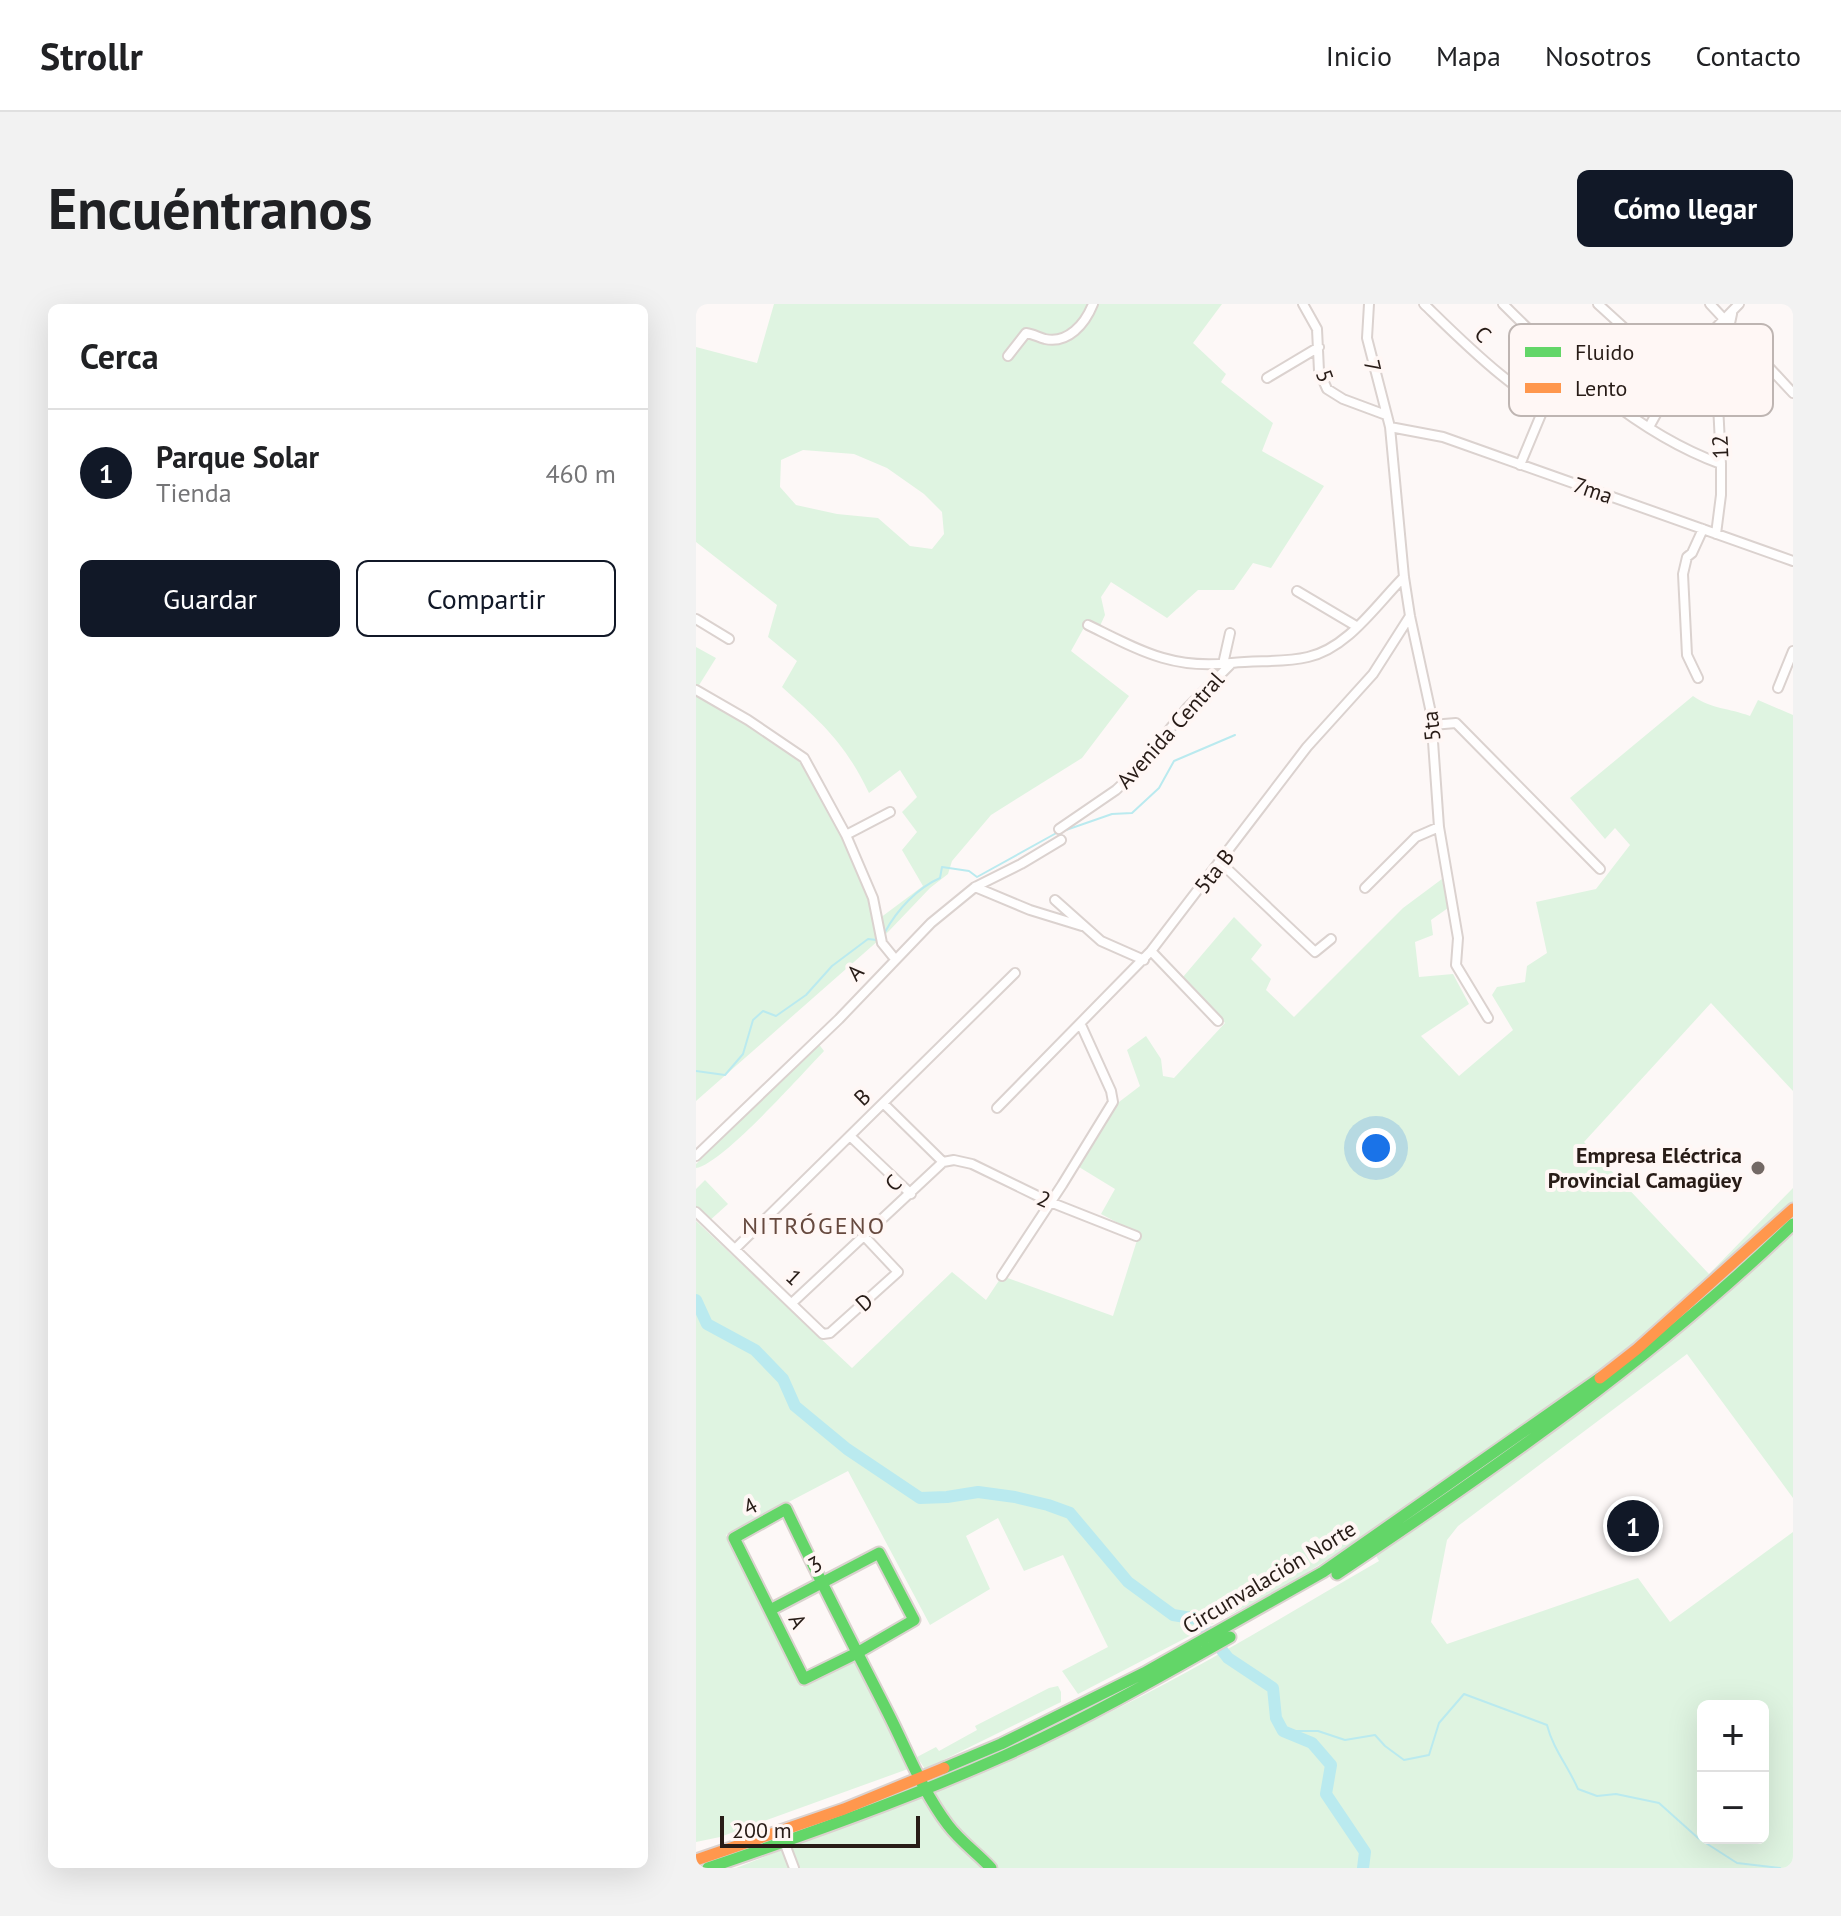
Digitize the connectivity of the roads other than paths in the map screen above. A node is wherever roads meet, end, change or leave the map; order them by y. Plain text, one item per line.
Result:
1 (1093, 304) edge
2 (1303, 304) edge
3 (1369, 304) edge
4 (1424, 304) edge
5 (1503, 304) edge
6 (1598, 304) edge
7 (1710, 304) edge
8 (1739, 304) edge
9 (1729, 320) junction
10 (1524, 324) edge
11 (1620, 324) edge
12 (1724, 324) edge
13 (1728, 324) edge
14 (1733, 324) edge
15 (1319, 347) junction
16 (1008, 356) dead end
17 (1773, 370) edge
18 (1267, 378) dead end
19 (1509, 381) edge
20 (1793, 393) edge
21 (1386, 415) junction
22 (1540, 416) edge
23 (1633, 416) edge
24 (1655, 416) edge
25 (1719, 416) edge
26 (1390, 427) junction
27 (1649, 427) junction
28 (1721, 464) junction
29 (1520, 465) junction
30 (1703, 529) junction
31 (1716, 534) junction
32 (1793, 561) edge
33 (1404, 577) junction
34 (1297, 591) dead end
35 (1410, 616) junction
36 (696, 619) edge
37 (1088, 625) dead end
38 (1356, 626) junction
39 (1230, 633) dead end
40 (729, 639) dead end
41 (1793, 651) edge
42 (1227, 664) junction
43 (1698, 678) dead end
44 (1778, 688) dead end
45 (696, 690) edge
46 (1432, 725) junction
47 (890, 812) dead end
48 (1439, 827) junction
49 (1059, 829) dead end
50 (846, 835) junction
51 (1061, 840) dead end
52 (1221, 863) junction
53 (1600, 869) dead end
54 (975, 887) junction
55 (1365, 888) dead end
56 (1055, 900) dead end
57 (1082, 926) junction
58 (1331, 939) dead end
59 (1151, 951) junction
60 (895, 959) junction
61 (1144, 960) junction
62 (1015, 973) dead end
63 (1488, 1018) dead end
64 (1218, 1021) dead end
65 (1081, 1025) junction
66 (884, 1104) junction
67 (997, 1108) dead end
68 (850, 1136) junction
69 (696, 1156) edge
70 (943, 1162) junction
71 (911, 1194) junction
72 (1050, 1202) junction
73 (1793, 1209) edge
74 (696, 1212) edge
75 (1793, 1224) edge
76 (1136, 1236) dead end
77 (865, 1237) junction
78 (735, 1249) junction
79 (1002, 1276) dead end
80 (792, 1303) junction
81 (830, 1333) joint
82 (734, 1538) joint
83 (821, 1583) junction
84 (770, 1610) junction
85 (1236, 1628) junction
86 (857, 1653) junction
87 (922, 1783) junction
88 (782, 1837) junction
89 (696, 1860) edge
90 (708, 1868) edge
91 (794, 1868) edge
92 (991, 1868) edge

1 - 16 street
2 - 15 street, 5
3 - 21 street, 7
4 - 19 street, C
5 - 10 street
6 - 11 street
7 - 9 street
8 - 9 street
9 - 12 street
9 - 13 street, 12
9 - 14 street
15 - 18 street
15 - 21 street, 5
17 - 20 street
21 - 26 street, 7
22 - 29 street
23 - 27 street
24 - 27 street
25 - 28 street, 12
26 - 29 street, 7ma
26 - 33 street, 5ta
27 - 28 street
28 - 31 street, 12
29 - 30 street, 7ma
30 - 31 street, 7ma
30 - 43 street
31 - 32 street, 7ma
33 - 35 street, 5ta
33 - 38 street, Avenida Central
34 - 38 street
35 - 46 street, 5ta
35 - 52 street, 5ta B
36 - 40 street
37 - 42 street
38 - 42 street, Avenida Central
39 - 42 street
41 - 44 street
42 - 49 street, Avenida Central
45 - 50 street
46 - 48 street, 5ta
46 - 53 street
47 - 50 street
48 - 55 street
48 - 63 street, 5ta
50 - 60 street
51 - 54 street, A
52 - 58 street
52 - 59 street, 5ta B
54 - 57 street
54 - 60 street, A
56 - 57 street
57 - 61 street
59 - 61 street, 5ta B
59 - 64 street
60 - 69 street, A
61 - 65 street, 5ta B
62 - 66 street, B
65 - 67 street, 5ta B
65 - 72 street
66 - 68 street, B
66 - 70 street
68 - 71 street
68 - 78 street, B
70 - 71 street, C
70 - 72 street, 2
71 - 77 street, C
72 - 76 street, 2
72 - 79 street
73 - 85 main road, Circunvalación Norte
74 - 78 street, 1
75 - 85 main road, Circunvalación Norte
77 - 80 street, C
77 - 81 street, D
78 - 80 street, 1
80 - 81 street, 1
82 - 83 main road, 4
82 - 84 main road, A
83 - 84 main road, 3
83 - 86 main road
83 - 86 main road, 3
84 - 86 main road, A
85 - 87 main road, Circunvalación Norte
86 - 87 main road
87 - 88 main road, Circunvalación Norte
87 - 92 main road
88 - 89 main road, Circunvalación Norte
88 - 90 main road, Circunvalación Norte
88 - 91 street

